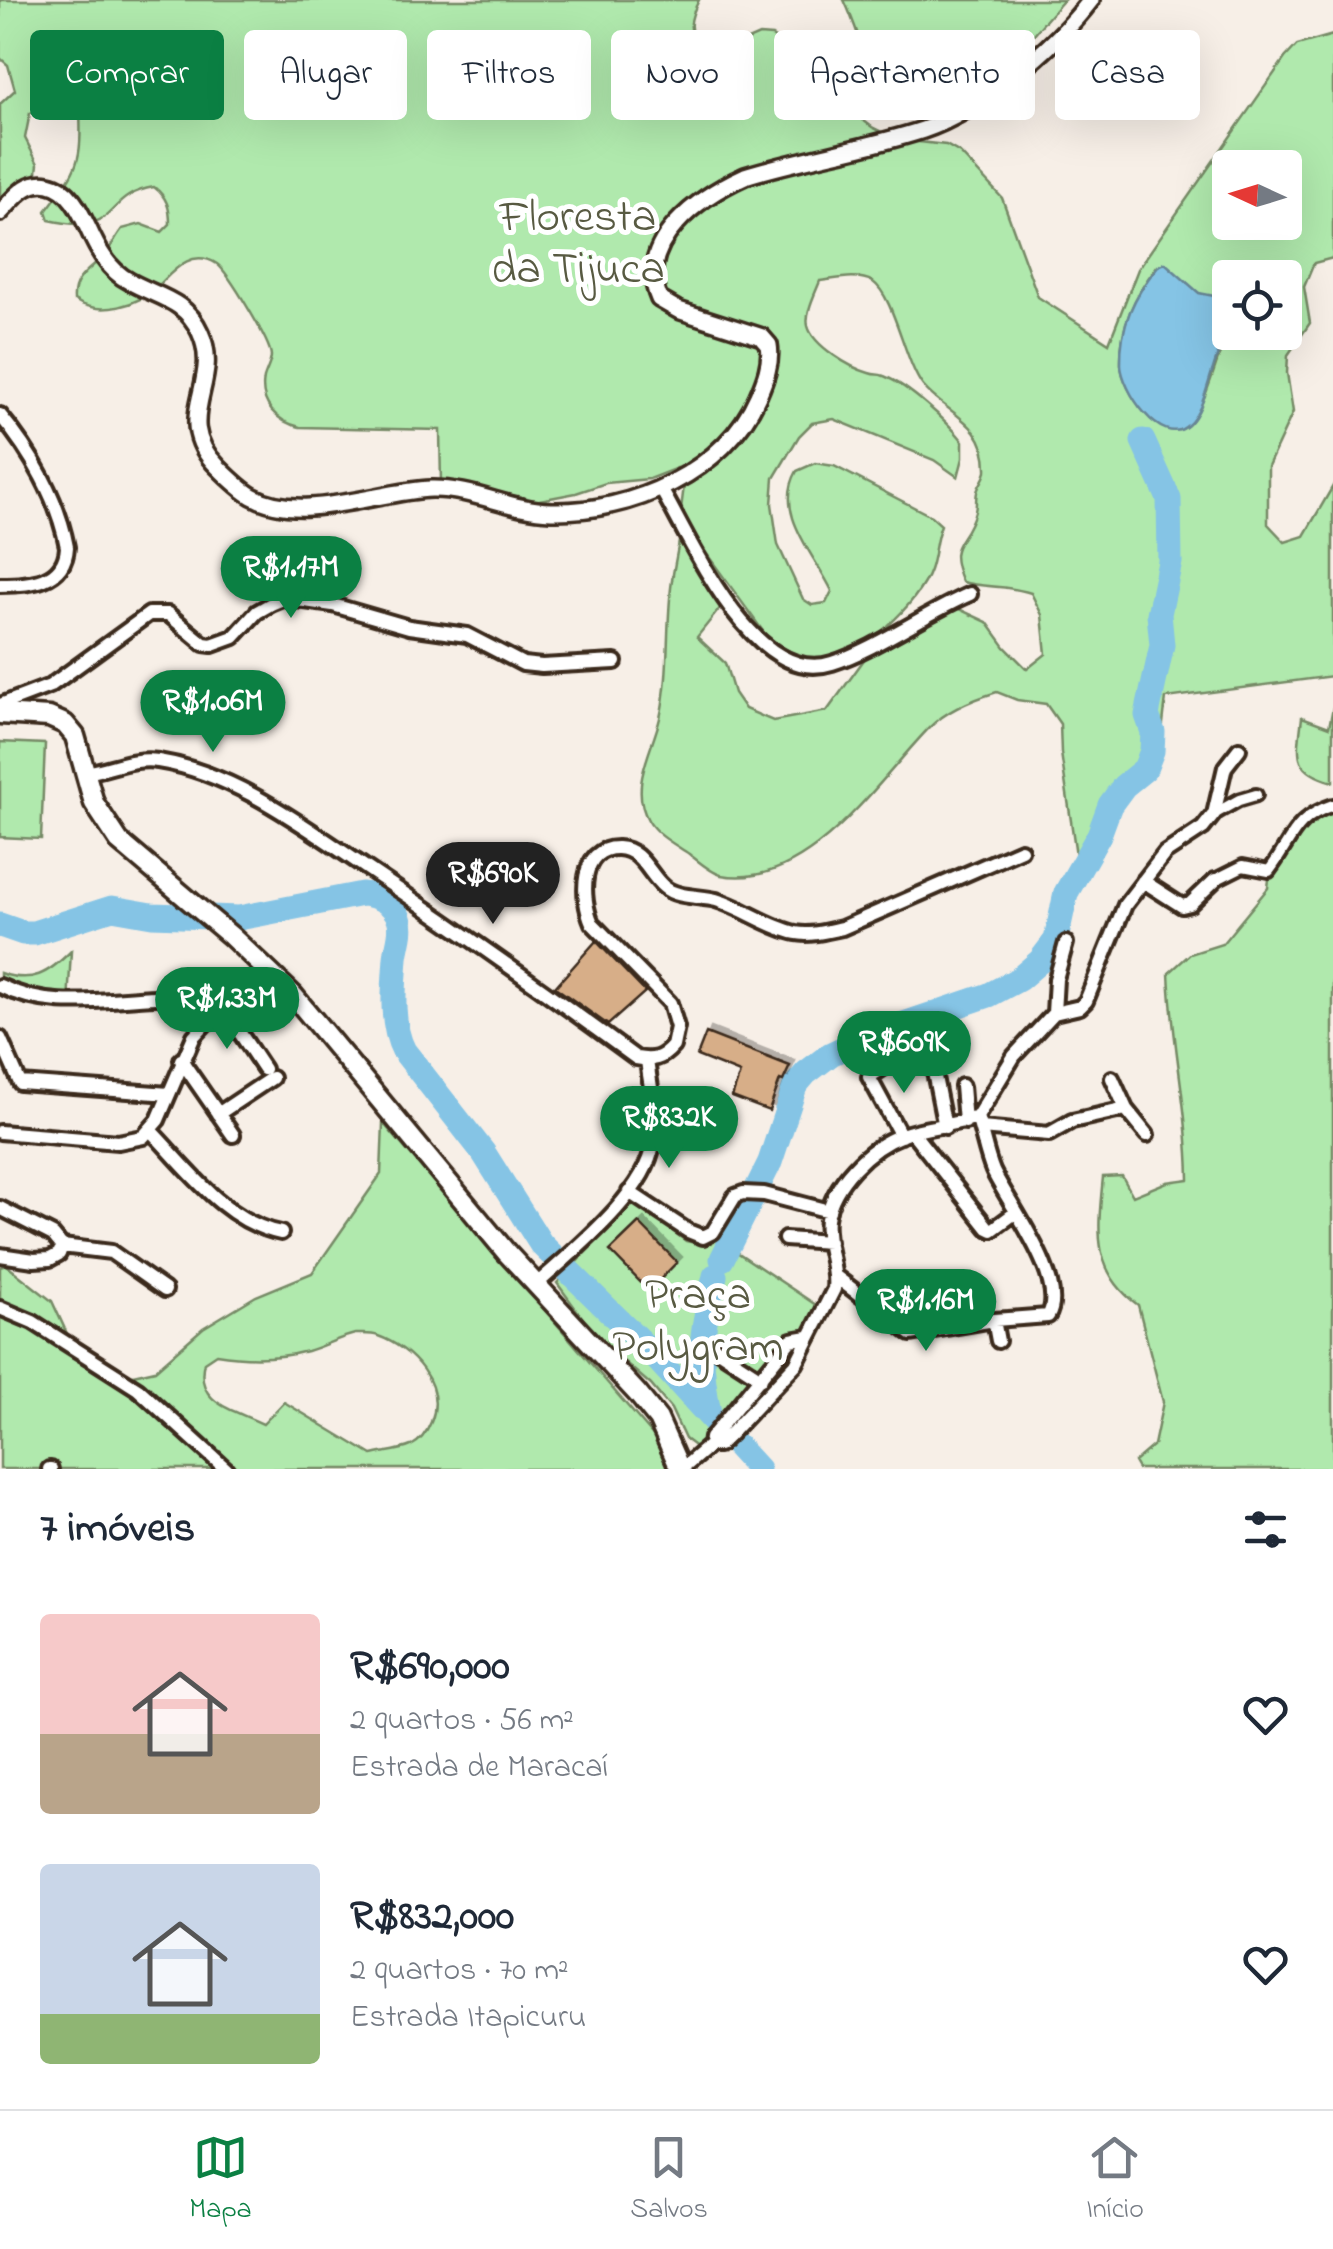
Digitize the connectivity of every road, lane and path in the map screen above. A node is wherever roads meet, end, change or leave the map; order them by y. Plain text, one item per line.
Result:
1 (1091, 0) edge
2 (0, 214) edge
3 (0, 415) edge
4 (661, 488) junction
5 (0, 585) edge
6 (970, 594) dead end
7 (615, 662) dead end
8 (0, 705) edge
9 (0, 714) edge
10 (1239, 749) dead end
11 (84, 773) junction
12 (1256, 795) dead end
13 (1333, 805) edge
14 (1214, 814) junction
15 (1021, 850) dead end
16 (1215, 880) joint
17 (1143, 881) junction
18 (1066, 943) dead end
19 (279, 982) junction
20 (0, 987) edge
21 (253, 998) junction
22 (226, 1012) junction
23 (1054, 1014) junction
24 (0, 1038) edge
25 (928, 1058) dead end
26 (181, 1060) junction
27 (647, 1060) junction
28 (893, 1062) dead end
29 (1112, 1078) dead end
30 (962, 1086) dead end
31 (169, 1094) junction
32 (1126, 1108) junction
33 (218, 1114) junction
34 (974, 1122) junction
35 (945, 1127) junction
36 (151, 1130) junction
37 (0, 1132) edge
38 (232, 1134) dead end
39 (910, 1135) junction
40 (1147, 1135) dead end
41 (629, 1192) junction
42 (0, 1208) edge
43 (829, 1211) junction
44 (1011, 1216) junction
45 (281, 1233) dead end
46 (784, 1239) dead end
47 (829, 1242) junction
48 (62, 1246) junction
49 (0, 1255) edge
50 (835, 1276) junction
51 (536, 1284) junction
52 (164, 1290) dead end
53 (0, 1308) edge
54 (994, 1320) junction
55 (808, 1337) junction
56 (998, 1341) dead end
57 (713, 1347) dead end
58 (761, 1378) junction
59 (727, 1429) junction
60 (226, 1469) edge
61 (681, 1469) edge

1 - 4 street
2 - 4 street
3 - 5 street
4 - 6 street
7 - 8 street
9 - 11 main road
10 - 14 street
11 - 19 main road
11 - 27 street
12 - 14 street
13 - 16 street
14 - 17 street
15 - 27 street
16 - 17 street
17 - 23 street
18 - 23 street
19 - 21 street
19 - 51 main road
20 - 21 street
21 - 22 street
22 - 26 street
22 - 33 street
23 - 34 street
24 - 31 street
25 - 35 street
26 - 31 street
26 - 33 street
27 - 41 street
28 - 39 street
29 - 32 street
30 - 34 street
31 - 36 street
32 - 34 street
32 - 40 street
33 - 38 street
34 - 35 street
34 - 44 street
35 - 39 street
36 - 37 street
36 - 45 street
39 - 43 street
39 - 44 street
41 - 43 street
41 - 51 street
42 - 48 street
43 - 47 street
44 - 54 street
46 - 47 street
47 - 50 street
48 - 49 street
48 - 52 street
50 - 54 street
50 - 55 street
51 - 61 main road
53 - 60 street
54 - 56 street
55 - 58 street
55 - 59 street
57 - 58 street
58 - 59 street
59 - 61 street

